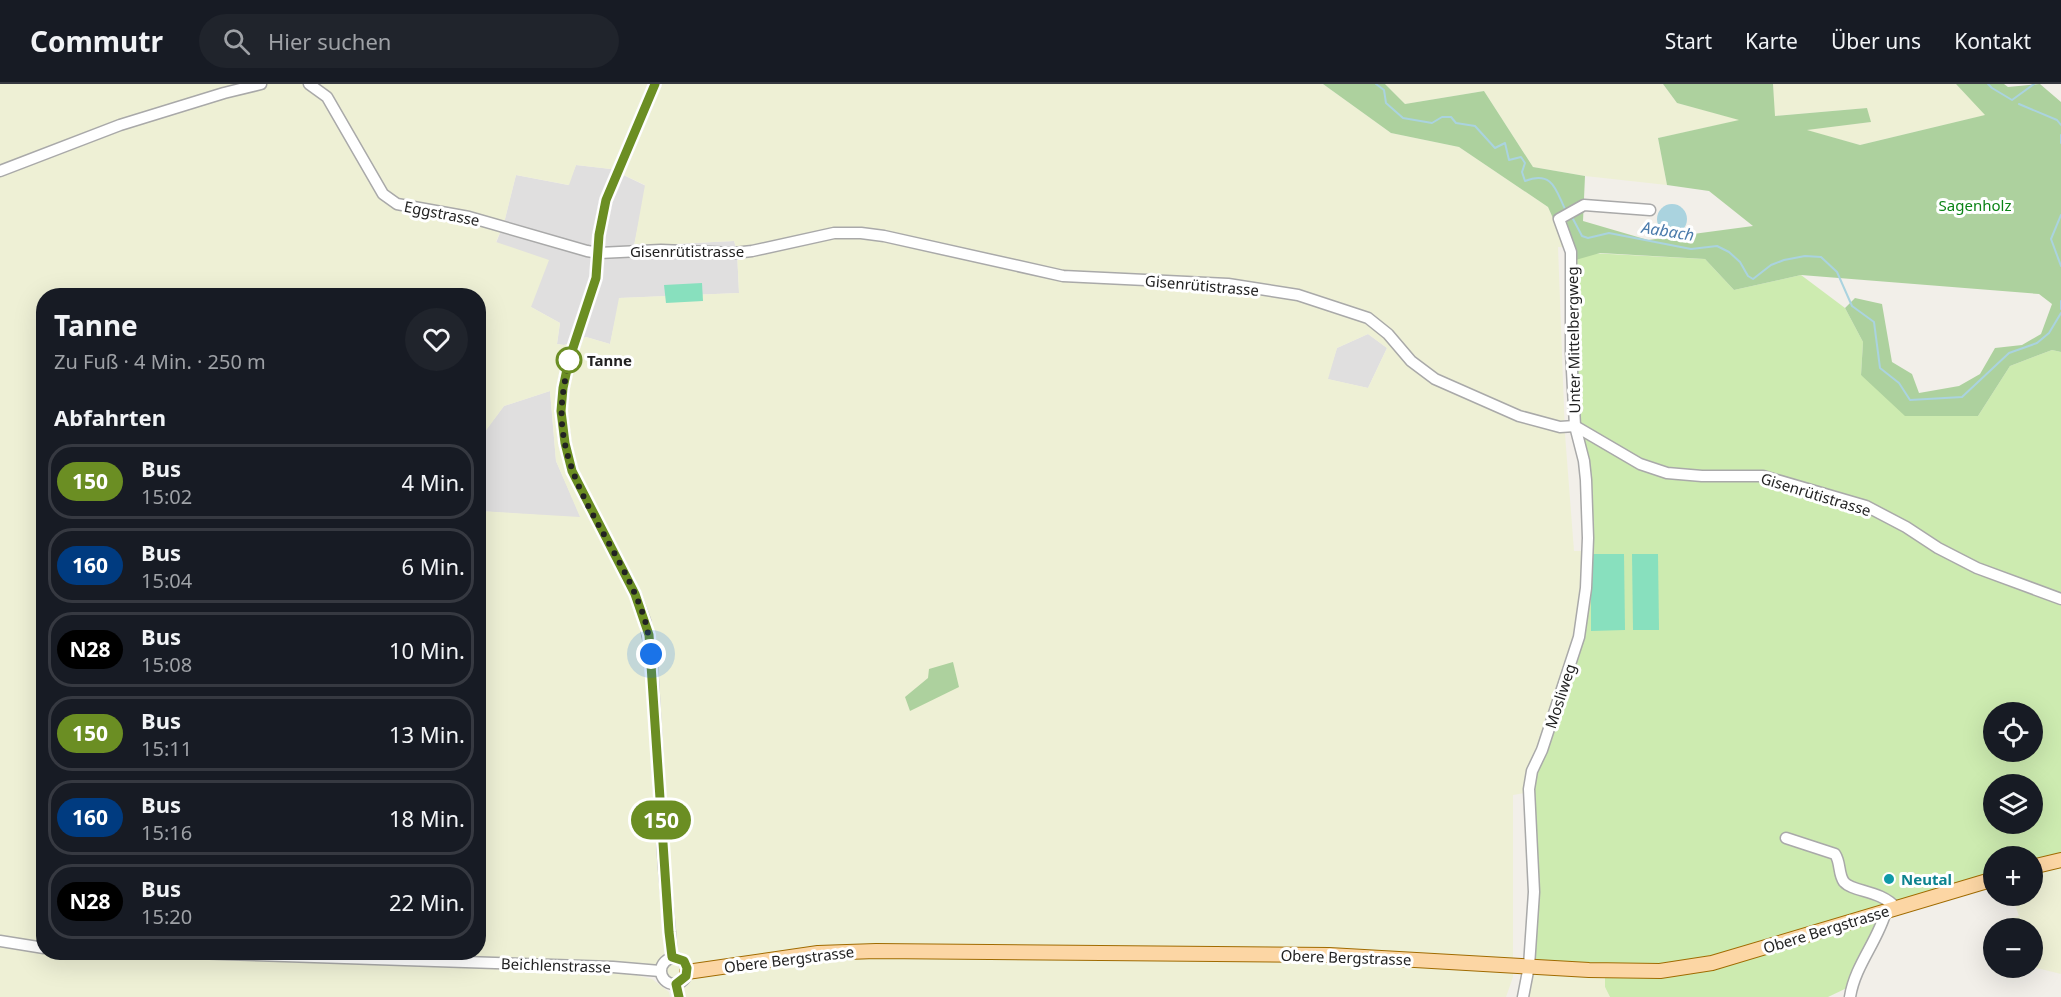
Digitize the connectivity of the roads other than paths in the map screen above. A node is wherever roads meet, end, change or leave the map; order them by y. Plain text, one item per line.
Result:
1 (261, 84) edge
2 (309, 84) edge
3 (655, 84) edge
4 (0, 171) edge
5 (1650, 210) dead end
6 (599, 253) junction
7 (1575, 426) junction
8 (2061, 599) edge
9 (1786, 838) dead end
10 (2061, 860) edge
11 (2043, 864) edge
12 (1983, 882) edge
13 (1891, 910) junction
14 (0, 941) edge
15 (36, 947) edge
16 (672, 957) junction
17 (403, 960) edge
18 (1529, 966) junction
19 (660, 971) junction
20 (687, 972) junction
21 (676, 984) junction
22 (679, 997) edge
23 (1523, 997) edge
24 (1850, 997) edge

1 - 4 street
2 - 6 street, Eggstrasse
3 - 6 street
5 - 7 street, Unter Mittelbergweg
6 - 7 street, Gisenrütistrasse
6 - 16 street
7 - 8 street, Gisenrütistrasse
7 - 18 street, Mosliweg
9 - 13 street
10 - 11 main road
12 - 13 main road, Obere Bergstrasse
13 - 18 main road, Obere Bergstrasse
13 - 24 street
14 - 15 street
16 - 19 street
16 - 20 street
17 - 19 street, Beichlenstrasse
18 - 20 main road, Obere Bergstrasse
18 - 23 street, Mosliweg
19 - 21 street
20 - 21 street
21 - 22 street

